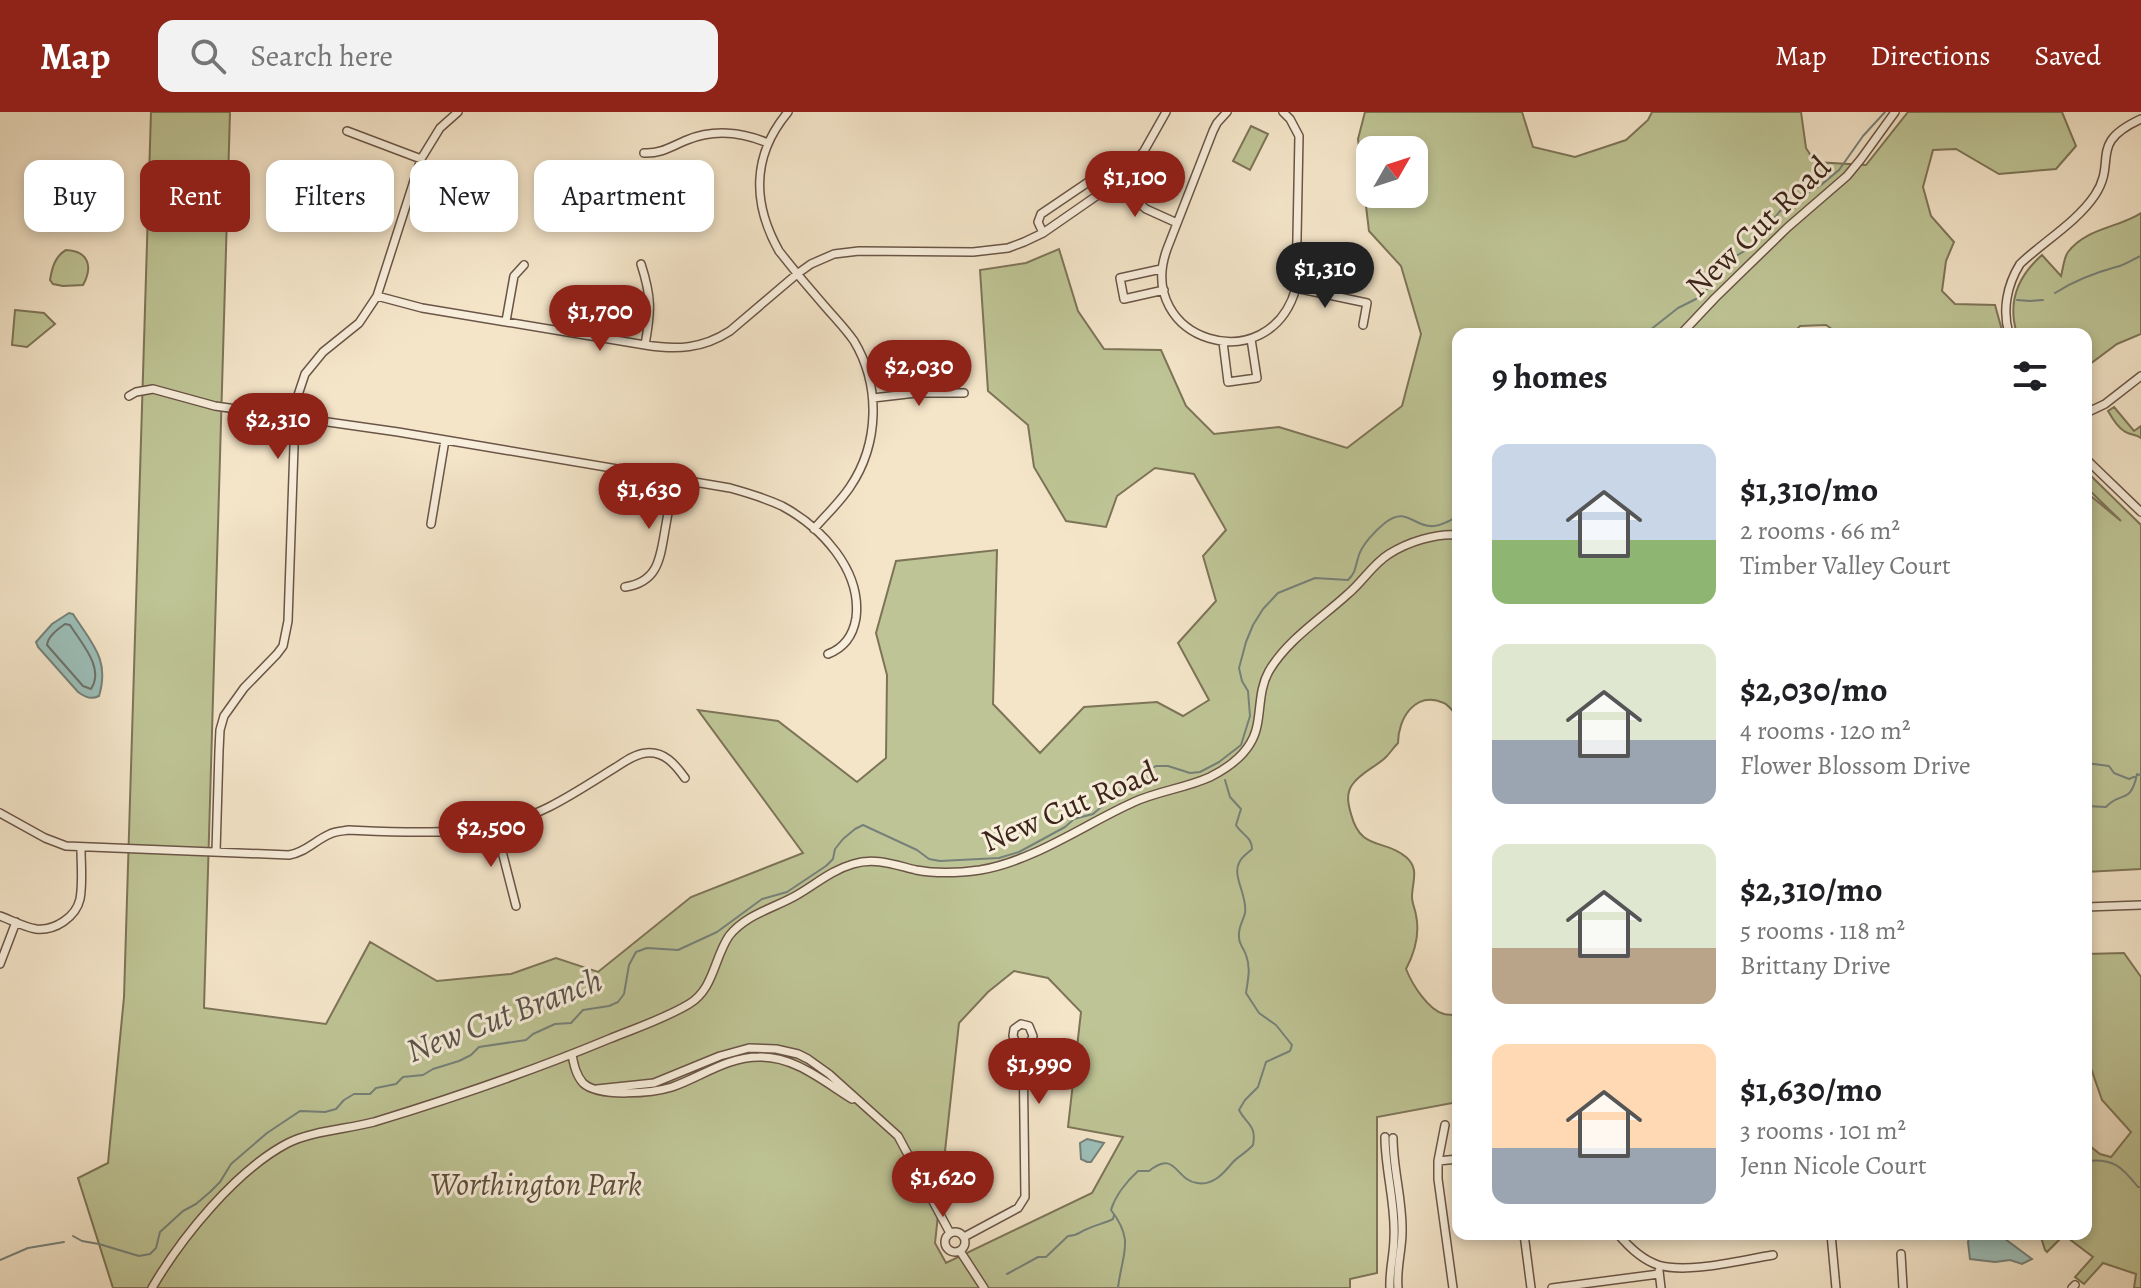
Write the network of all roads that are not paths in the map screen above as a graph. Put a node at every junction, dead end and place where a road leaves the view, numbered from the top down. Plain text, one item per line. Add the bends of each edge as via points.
1 (458, 112) edge
2 (788, 112) edge
3 (1166, 112) edge
4 (1227, 112) edge
5 (1283, 112) edge
6 (1895, 112) edge
7 (2141, 119) edge
8 (347, 131) dead end
9 (768, 143) junction
10 (644, 153) dead end
11 (421, 159) junction
12 (1118, 181) junction
13 (1177, 223) junction
14 (1043, 233) junction
15 (641, 264) dead end
16 (524, 265) dead end
17 (1161, 269) junction
18 (797, 274) junction
19 (1296, 288) junction
20 (1164, 290) junction
21 (377, 296) junction
22 (506, 321) junction
23 (1363, 325) dead end
24 (1687, 328) edge
25 (2007, 328) edge
26 (1251, 339) junction
27 (1223, 342) junction
28 (645, 345) junction
29 (2141, 376) edge
30 (964, 393) dead end
31 (129, 396) dead end
32 (873, 398) junction
33 (2092, 410) edge
34 (295, 417) junction
35 (445, 440) junction
36 (2092, 465) edge
37 (674, 479) junction
38 (2141, 512) edge
39 (431, 524) dead end
40 (814, 529) junction
41 (1452, 534) edge
42 (625, 587) dead end
43 (828, 654) dead end
44 (685, 778) dead end
45 (0, 813) edge
46 (495, 824) junction
47 (81, 848) junction
48 (216, 852) junction
49 (2141, 905) edge
50 (516, 906) dead end
51 (2092, 907) edge
52 (0, 916) edge
53 (16, 922) junction
54 (0, 964) edge
55 (1023, 1045) dead end
56 (572, 1055) junction
57 (1445, 1125) dead end
58 (1452, 1160) edge
59 (1438, 1161) junction
60 (950, 1233) junction
61 (964, 1237) junction
62 (1525, 1240) edge
63 (1624, 1240) edge
64 (1832, 1240) edge
65 (960, 1251) junction
66 (1901, 1254) dead end
67 (1773, 1255) dead end
68 (1658, 1269) junction
69 (152, 1288) edge
70 (984, 1288) edge
71 (1390, 1288) edge
72 (1398, 1288) edge
73 (1453, 1288) edge
74 (1531, 1288) edge
75 (1552, 1288) edge
76 (1661, 1288) edge
77 (1836, 1288) edge
78 (1903, 1288) edge

1 - 11 street via 440,128
2 - 9 street
3 - 12 street via 1144,151
4 - 13 street via 1213,131
5 - 19 street via 1296,127 1300,146
6 - 24 street, New Cut Road via 1847,176
7 - 25 street via 2107,146 2095,195 2020,264 2006,303
8 - 11 street
9 - 10 street via 740,134 710,134
9 - 18 street via 761,167 762,212 772,238
11 - 21 street
12 - 13 street via 1146,209
12 - 14 street
12 - 14 street via 1103,172 1041,214
13 - 17 street
14 - 18 street via 991,251 845,252
15 - 28 street via 651,305
16 - 22 street via 514,276
17 - 20 street
17 - 20 street via 1120,278 1124,299
18 - 28 street via 719,338 683,349
18 - 32 street via 853,341
19 - 23 street via 1367,303
19 - 26 street via 1283,317
20 - 27 street via 1182,323
21 - 22 street
21 - 34 street via 359,323 305,374
22 - 28 street
26 - 27 street
26 - 27 street via 1257,378 1228,382
29 - 33 street
30 - 32 street
31 - 34 street via 153,389 215,406
32 - 40 street via 866,456 842,497
34 - 35 street
34 - 48 street via 286,635 277,654 224,716
35 - 37 street
35 - 39 street
36 - 38 street
37 - 40 street via 752,494
37 - 42 street via 658,565 645,580
40 - 43 street via 846,567 856,602 850,637
41 - 56 street, New Cut Road via 1388,554 1290,645 1263,685 1248,748 1212,776 1135,801 1002,865 939,872 879,861 836,871 739,925 698,998
44 - 46 street via 665,756 639,754 549,807
45 - 47 street via 57,843
46 - 48 street via 436,833 349,830 289,855
46 - 50 street
47 - 48 street
47 - 53 street via 80,898 70,916 44,929
49 - 51 street
52 - 53 street
53 - 54 street
55 - 61 street via 1025,1197 1018,1208
56 - 60 street via 581,1080 597,1089 654,1083 749,1048 766,1047 808,1059 898,1136
56 - 69 street, New Cut Road via 383,1119 282,1146 209,1210
57 - 59 street
58 - 59 street
59 - 73 street
60 - 61 street
60 - 65 street via 946,1247
61 - 65 street
62 - 74 street
63 - 68 street
64 - 77 street
65 - 70 street
66 - 78 street
67 - 68 street
68 - 75 street
68 - 76 street
71 - 72 street via 1395,1238 1385,1157 1389,1138 1402,1229

